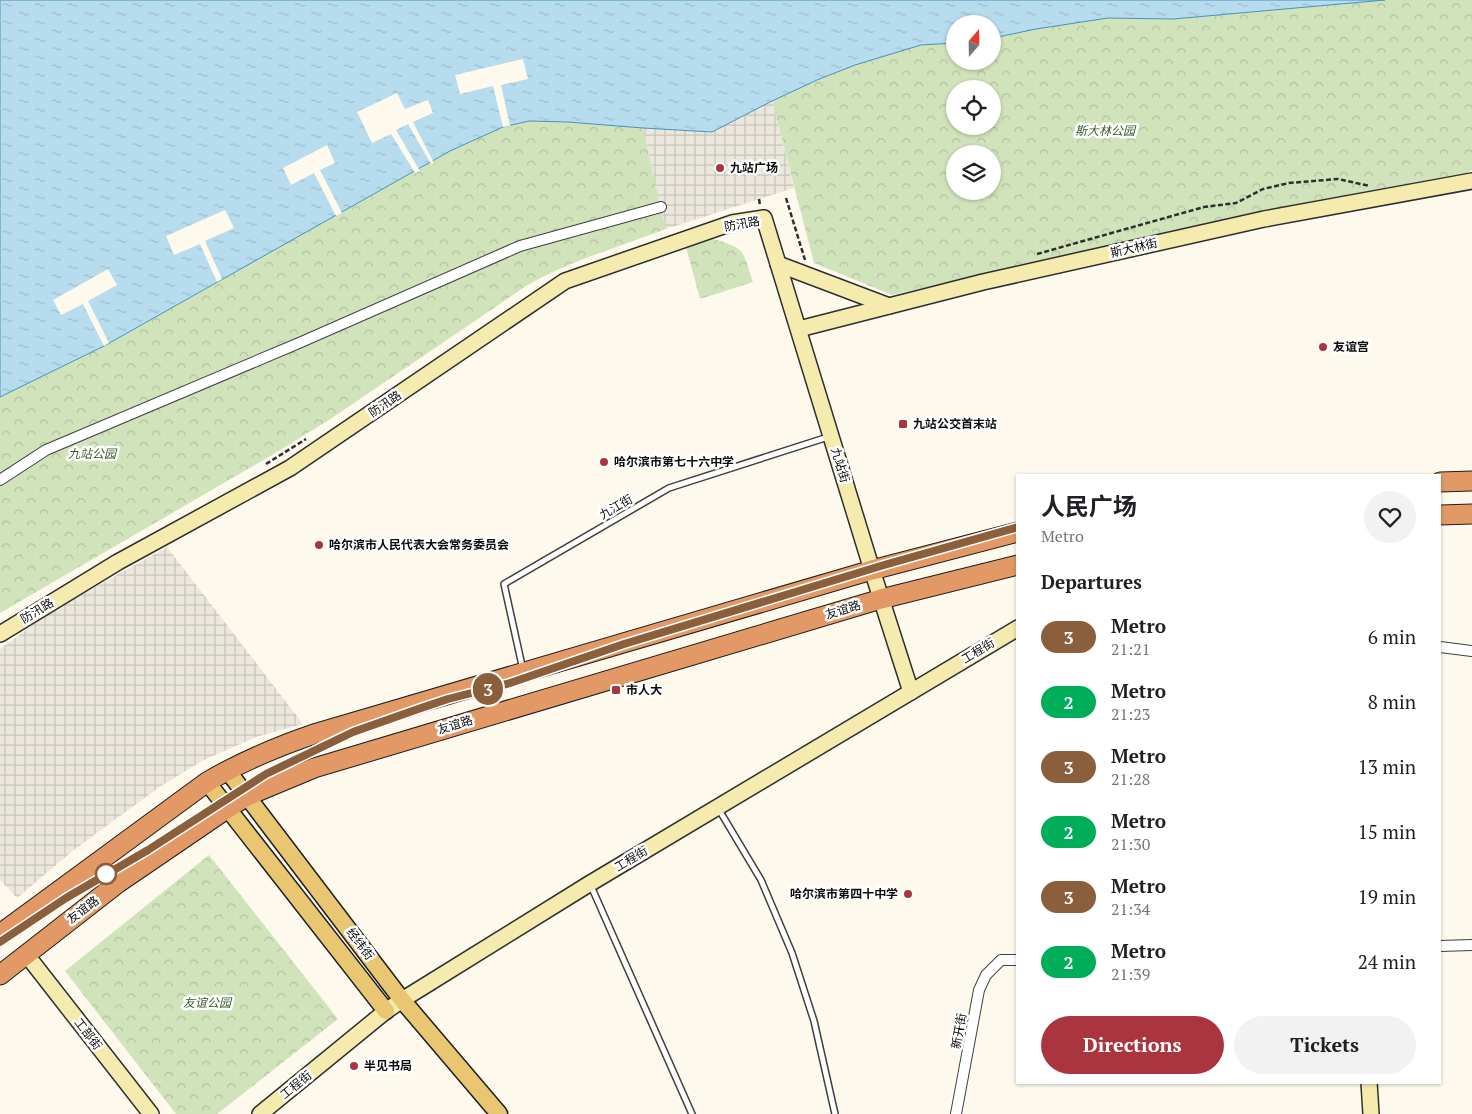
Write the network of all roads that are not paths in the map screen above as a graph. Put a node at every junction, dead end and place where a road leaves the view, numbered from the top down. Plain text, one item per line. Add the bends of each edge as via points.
1 (1472, 181) edge
2 (661, 207) dead end
3 (770, 238) joint
4 (778, 264) junction
5 (889, 306) junction
6 (798, 330) junction
7 (831, 436) junction
8 (0, 480) edge
9 (1472, 481) edge
10 (1441, 482) edge
11 (1472, 514) edge
12 (1441, 515) edge
13 (1016, 533) edge
14 (1016, 565) edge
15 (872, 570) junction
16 (881, 598) junction
17 (1016, 629) edge
18 (0, 634) edge
19 (1441, 647) edge
20 (1472, 651) edge
21 (523, 672) junction
22 (911, 692) junction
23 (227, 770) junction
24 (207, 782) junction
25 (247, 796) junction
26 (718, 807) junction
27 (228, 808) junction
28 (589, 884) junction
29 (0, 934) edge
30 (1472, 945) edge
31 (1441, 946) edge
32 (26, 954) junction
33 (1016, 960) edge
34 (0, 975) edge
35 (402, 1000) junction
36 (386, 1011) junction
37 (1369, 1084) edge
38 (151, 1114) edge
39 (260, 1114) edge
40 (499, 1114) edge
41 (692, 1114) edge
42 (835, 1114) edge
43 (956, 1114) edge
44 (1371, 1114) edge

1 - 5 street, 斯大林街 via 1264,219
2 - 8 street via 520,246 46,450
3 - 4 street, 九站街
3 - 18 street, 防汛路 via 764,218 732,223 566,281 290,468 118,562
4 - 5 street
4 - 6 street, 九站街
5 - 6 street, 斯大林街
6 - 7 street, 九站街
7 - 15 street, 九站街
7 - 21 lane, 九江街 via 669,488 504,584
9 - 10 highway
11 - 12 highway
13 - 15 highway
14 - 16 highway, 友谊路
15 - 16 street, 九站街
15 - 21 highway
16 - 22 street, 九站街
16 - 25 highway, 友谊路 via 345,758
17 - 22 street, 工程街
19 - 20 street
21 - 23 highway via 317,733 276,747
22 - 26 street, 工程街
23 - 24 highway
23 - 25 main road, 经纬街
24 - 27 main road, 经纬街
24 - 29 highway
25 - 27 highway, 友谊路
25 - 35 main road, 经纬街
26 - 28 street, 工程街
26 - 42 lane via 761,880 792,953 814,1021
27 - 32 highway, 友谊路 via 118,883
27 - 36 main road, 经纬街
28 - 35 street, 工程街
28 - 41 lane
30 - 31 street
32 - 34 highway, 友谊路
32 - 38 street, 工部街
33 - 43 street, 新开街 via 1001,960 986,975 979,990
35 - 36 street, 工程街
35 - 40 main road, 经纬街
36 - 39 street, 工程街
37 - 44 street

